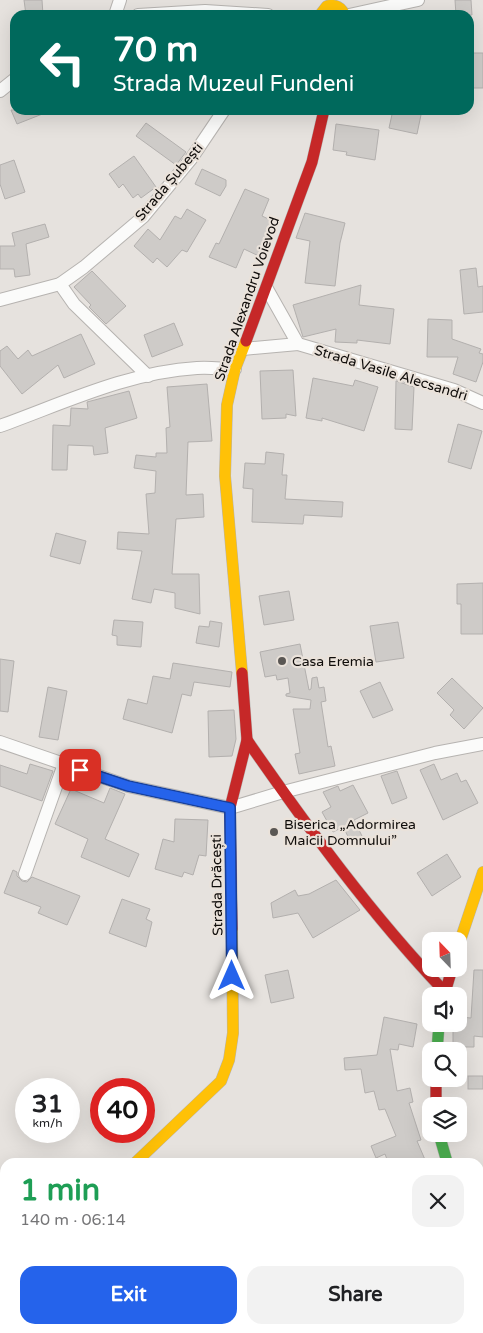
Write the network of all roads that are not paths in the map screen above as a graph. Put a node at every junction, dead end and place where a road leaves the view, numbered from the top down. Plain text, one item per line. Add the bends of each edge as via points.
1 (418, 0) edge
2 (335, 2) edge
3 (324, 10) edge
4 (372, 10) edge
5 (10, 83) edge
6 (0, 92) edge
7 (221, 115) edge
8 (323, 115) edge
9 (60, 284) junction
10 (267, 289) junction
11 (0, 300) edge
12 (298, 344) junction
13 (243, 349) junction
14 (236, 369) junction
15 (148, 376) junction
16 (483, 403) edge
17 (0, 426) edge
18 (247, 740) junction
19 (0, 742) edge
20 (483, 744) edge
21 (64, 764) junction
22 (283, 792) junction
23 (230, 808) junction
24 (483, 872) edge
25 (25, 874) dead end
26 (463, 932) edge
27 (439, 987) edge
28 (441, 1142) edge
29 (140, 1158) edge
30 (446, 1158) edge

1 - 4 street
2 - 3 main road
5 - 6 street
7 - 9 street, Strada Șubești via 191,159 143,216
8 - 10 main road, Strada Alexandru Voievod via 312,162
9 - 11 street, Strada Șubești
9 - 15 street via 74,304
10 - 12 street, Strada Vasile Alecsandri
10 - 13 main road, Strada Alexandru Voievod
12 - 13 street, Strada Vasile Alecsandri
12 - 16 street, Strada Vasile Alecsandri via 454,390
13 - 14 main road, Strada Alexandru Voievod
14 - 15 street via 197,368
14 - 18 main road, Strada Alexandru Voievod via 227,405 224,476
15 - 17 street via 87,392
18 - 22 main road
18 - 23 main road, Strada Drăcești
19 - 21 street
20 - 22 street via 435,752
21 - 23 street via 128,786
21 - 25 street
22 - 23 street
22 - 27 main road via 304,824
23 - 29 main road, Strada Drăcești via 232,1033 229,1060 221,1081
24 - 26 main road
28 - 30 main road

